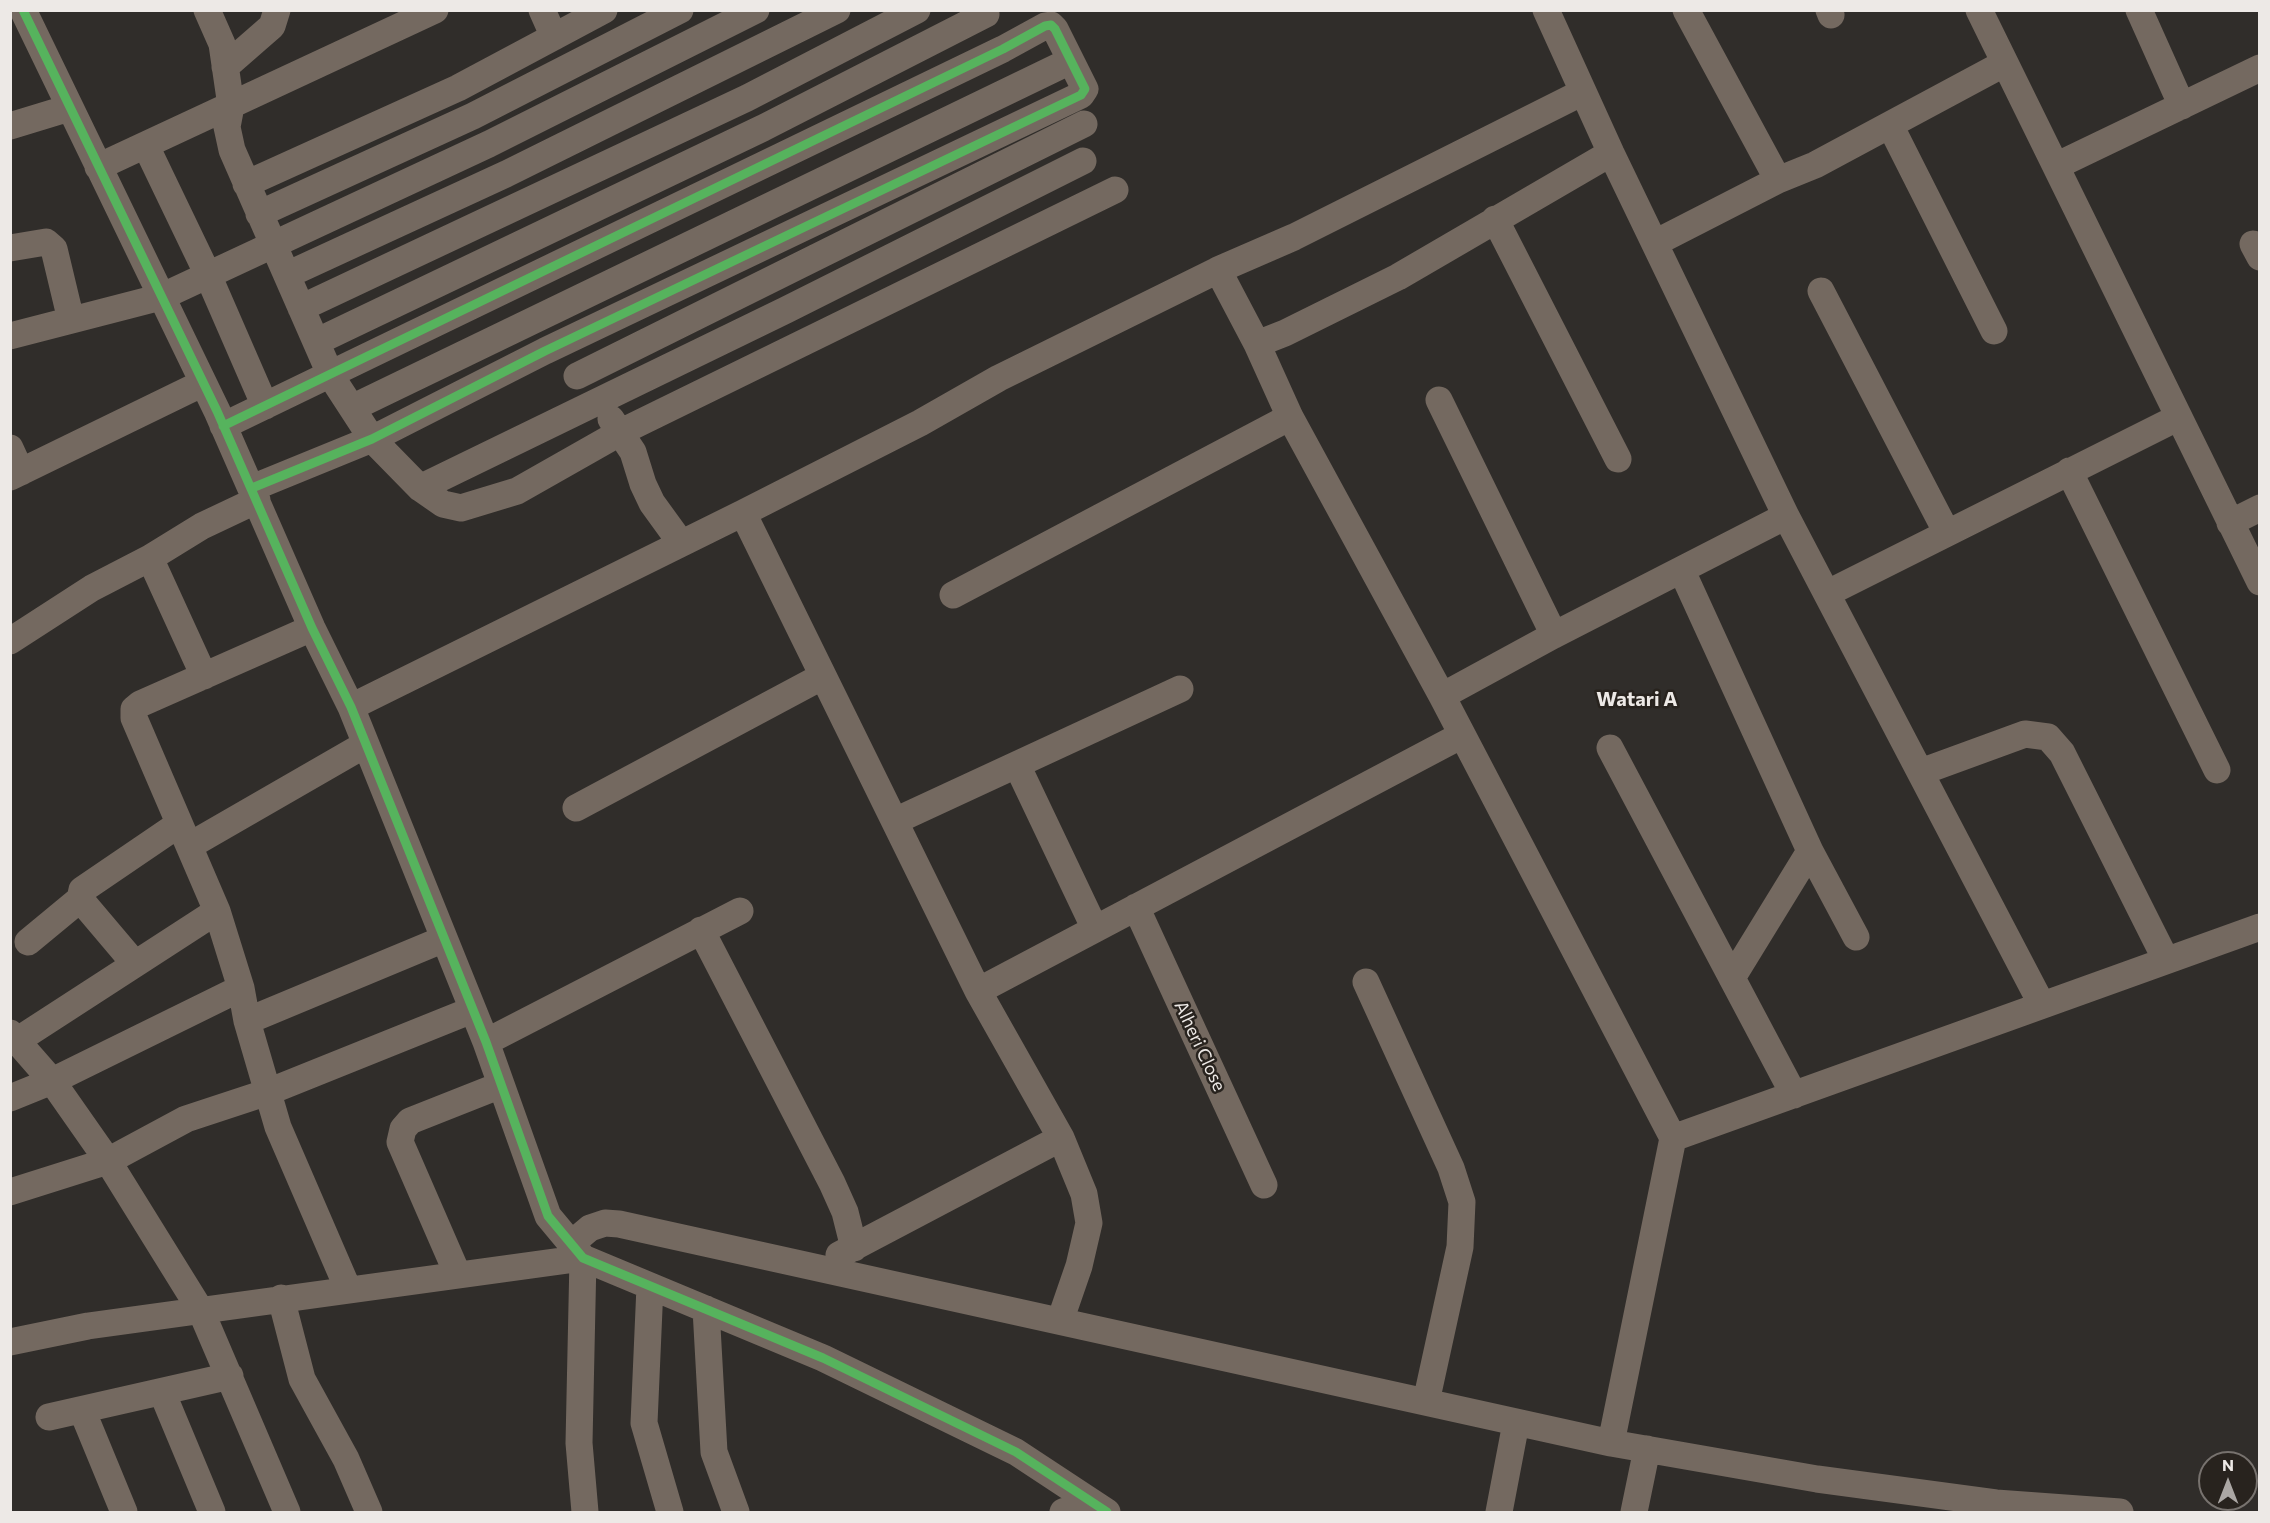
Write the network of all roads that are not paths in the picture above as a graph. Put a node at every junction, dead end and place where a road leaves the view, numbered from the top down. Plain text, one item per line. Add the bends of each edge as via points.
1 (207, 10) edge
2 (277, 10) edge
3 (435, 10) edge
4 (542, 10) edge
5 (604, 10) edge
6 (680, 10) edge
7 (756, 10) edge
8 (837, 10) edge
9 (851, 10) edge
10 (917, 10) edge
11 (1546, 10) edge
12 (1686, 10) edge
13 (1979, 10) edge
14 (2139, 10) edge
15 (985, 12) edge
16 (629, 22) edge
17 (22, 29) edge
18 (868, 36) junction
19 (554, 37) junction
20 (1003, 48) junction
21 (1070, 61) junction
22 (652, 63) junction
23 (2005, 63) junction
24 (729, 64) junction
25 (225, 67) junction
26 (884, 67) junction
27 (2259, 68) edge
28 (458, 88) junction
29 (1583, 92) junction
30 (670, 93) junction
31 (747, 98) junction
32 (231, 106) junction
33 (2182, 106) junction
34 (69, 108) junction
35 (473, 116) junction
36 (1084, 124) dead end
37 (1890, 124) junction
38 (10, 126) edge
39 (763, 128) junction
40 (489, 144) junction
41 (146, 146) junction
42 (1611, 153) junction
43 (778, 158) junction
44 (1083, 161) dead end
45 (936, 164) junction
46 (2056, 166) junction
47 (98, 167) junction
48 (506, 174) junction
49 (1778, 180) junction
50 (246, 184) junction
51 (949, 190) junction
52 (1115, 190) dead end
53 (447, 202) junction
54 (259, 214) junction
55 (1495, 219) junction
56 (965, 220) junction
57 (462, 232) junction
58 (1655, 243) junction
59 (272, 246) junction
60 (10, 248) edge
61 (755, 251) junction
62 (983, 255) junction
63 (479, 267) junction
64 (1218, 270) junction
65 (208, 275) junction
66 (287, 275) junction
67 (770, 279) junction
68 (1821, 291) dead end
69 (161, 297) junction
70 (493, 297) junction
71 (301, 308) junction
72 (786, 310) junction
73 (71, 321) junction
74 (524, 326) junction
75 (1994, 332) dead end
76 (10, 336) edge
77 (316, 342) junction
78 (803, 343) junction
79 (1257, 344) junction
80 (545, 351) junction
81 (331, 376) junction
82 (577, 376) junction
83 (203, 383) junction
84 (1439, 400) dead end
85 (597, 401) junction
86 (265, 406) junction
87 (352, 408) junction
88 (1290, 417) junction
89 (2178, 417) junction
90 (224, 426) junction
91 (621, 432) junction
92 (372, 439) junction
93 (1618, 459) dead end
94 (14, 465) edge
95 (2069, 471) junction
96 (420, 488) junction
97 (254, 494) junction
98 (2259, 508) edge
99 (743, 513) junction
100 (1786, 516) junction
101 (2230, 523) junction
102 (1947, 533) junction
103 (681, 543) junction
104 (150, 558) junction
105 (1682, 571) junction
106 (2259, 582) edge
107 (1828, 593) junction
108 (953, 595) dead end
109 (312, 628) junction
110 (1554, 635) junction
111 (10, 641) edge
112 (204, 676) junction
113 (824, 676) junction
114 (1180, 689) dead end
115 (1442, 696) junction
116 (351, 707) junction
117 (1462, 735) junction
118 (366, 744) junction
119 (1610, 748) dead end
120 (1017, 765) junction
121 (2217, 770) dead end
122 (1921, 772) junction
123 (576, 808) dead end
124 (895, 821) junction
125 (184, 835) junction
126 (1810, 851) junction
127 (80, 899) junction
128 (1136, 907) junction
129 (216, 911) junction
130 (740, 912) dead end
131 (2259, 927) edge
132 (1095, 929) junction
133 (701, 930) junction
134 (1856, 937) dead end
135 (444, 939) junction
136 (28, 942) dead end
137 (2166, 960) junction
138 (135, 964) junction
139 (1732, 978) junction
140 (1366, 982) dead end
141 (241, 988) junction
142 (978, 991) junction
143 (2042, 1005) junction
144 (472, 1010) junction
145 (247, 1021) junction
146 (14, 1036) edge
147 (486, 1042) junction
148 (52, 1081) junction
149 (501, 1084) junction
150 (268, 1092) junction
151 (1794, 1095) junction
152 (10, 1098) edge
153 (1061, 1138) junction
154 (1673, 1138) junction
155 (108, 1161) junction
156 (1264, 1185) dead end
157 (10, 1192) edge
158 (854, 1248) junction
159 (577, 1251) junction
160 (816, 1266) junction
161 (457, 1273) junction
162 (650, 1286) junction
163 (348, 1288) junction
164 (281, 1298) junction
165 (706, 1310) junction
166 (201, 1311) junction
167 (1060, 1321) junction
168 (10, 1342) edge
169 (230, 1376) junction
170 (162, 1392) junction
171 (1426, 1402) junction
172 (82, 1410) junction
173 (49, 1417) dead end
174 (1516, 1423) junction
175 (1611, 1443) junction
176 (1647, 1449) junction
177 (1098, 1507) edge
178 (124, 1512) edge
179 (212, 1512) edge
180 (287, 1512) edge
181 (369, 1512) edge
182 (585, 1512) edge
183 (670, 1512) edge
184 (736, 1512) edge
185 (1063, 1512) edge
186 (1499, 1512) edge
187 (1634, 1512) edge
188 (2120, 1512) edge

1 - 25 street via 222,44
2 - 25 street via 272,26
3 - 32 street
4 - 19 street
5 - 19 street
6 - 16 street
7 - 22 street
8 - 24 street
9 - 18 street
10 - 18 street
11 - 29 street
12 - 49 street
13 - 23 street
14 - 33 street
15 - 20 street
15 - 26 street
16 - 22 street
16 - 35 street
17 - 34 street
18 - 26 street
18 - 31 street
19 - 28 street
20 - 21 street via 1051,25
20 - 43 street
21 - 45 street via 1084,89 1081,95
21 - 74 street
22 - 30 street
22 - 40 street
23 - 37 street
23 - 46 street
24 - 30 street
24 - 31 street
25 - 32 street
26 - 39 street
27 - 33 street
28 - 35 street
28 - 50 street
29 - 42 street
29 - 64 street via 1294,237
30 - 48 street
31 - 39 street
31 - 57 street
32 - 41 street
32 - 50 street via 227,127
33 - 46 street
34 - 38 street
34 - 47 street
35 - 40 street
35 - 54 street
36 - 51 street
37 - 49 street via 1815,165
37 - 75 street
39 - 43 street
39 - 63 street
40 - 48 street
40 - 59 street
41 - 47 street
41 - 65 street
42 - 55 street
42 - 58 street
43 - 70 street
44 - 56 street
45 - 51 street
45 - 61 street
46 - 89 street
47 - 69 street
48 - 53 street
49 - 58 street
50 - 54 street
51 - 56 street
51 - 67 street
52 - 62 street
53 - 57 street
53 - 66 street
54 - 59 street
55 - 79 street via 1398,277
55 - 93 street
56 - 62 street
56 - 72 street
57 - 63 street
57 - 71 street
58 - 100 street
59 - 65 street
59 - 66 street
60 - 73 street via 46,242 54,249
61 - 67 street
61 - 80 street
62 - 78 street
63 - 70 street
63 - 77 street
64 - 79 street
64 - 99 street via 999,378
65 - 69 street
65 - 86 street
66 - 71 street
67 - 72 street
67 - 82 street
68 - 102 street
69 - 73 street
69 - 83 street
70 - 74 street via 511,305
70 - 81 street
71 - 77 street
72 - 78 street
72 - 85 street
73 - 76 street
74 - 80 street
74 - 87 street
77 - 81 street
78 - 91 street
79 - 88 street
80 - 82 street via 564,359
80 - 92 street
81 - 86 street
81 - 87 street
82 - 85 street
83 - 90 street
83 - 94 street
84 - 110 street
85 - 91 street
85 - 96 street
86 - 90 street
87 - 92 street
88 - 108 street
88 - 115 street
89 - 95 street
89 - 101 street
90 - 97 street
91 - 96 street via 517,491 461,508 443,504
91 - 103 street via 652,503
92 - 96 street
92 - 97 street
95 - 102 street
95 - 121 street
97 - 104 street
97 - 109 street
98 - 101 street
99 - 103 street
99 - 113 street
100 - 105 street
100 - 107 street
101 - 106 street
102 - 107 street
103 - 116 street
104 - 111 street via 92,588
104 - 112 street
105 - 110 street
105 - 126 street
107 - 122 street
109 - 112 street
109 - 116 street
110 - 115 street
112 - 125 street via 134,710
113 - 123 street
113 - 124 street
114 - 120 street
115 - 117 street
116 - 118 street
117 - 128 street
117 - 154 street
118 - 125 street
118 - 135 street
119 - 139 street
120 - 124 street
120 - 132 street
122 - 137 street via 2025,734 2048,737 2062,753
122 - 143 street
124 - 142 street
125 - 127 street via 89,884
125 - 129 street
126 - 134 street
126 - 139 street
127 - 136 street
127 - 138 street
128 - 132 street
128 - 156 street, Alheri Close
129 - 138 street
129 - 141 street
130 - 133 street
131 - 137 street
132 - 142 street
133 - 147 street
133 - 158 street via 832,1184 845,1212
135 - 144 street
135 - 145 street
137 - 143 street
138 - 146 street
139 - 151 street
140 - 171 street via 1451,1168 1462,1203 1460,1247
141 - 145 street
141 - 148 street
142 - 153 street
143 - 151 street
144 - 147 street
144 - 150 street
145 - 150 street
146 - 148 street
147 - 149 street
148 - 152 street
148 - 155 street
149 - 159 street via 548,1216
149 - 161 street via 410,1121 403,1129 400,1142
150 - 155 street via 186,1119
150 - 163 street via 297,1175
151 - 154 street
153 - 158 street
153 - 167 street via 1084,1194 1089,1223
154 - 175 street
155 - 157 street
155 - 166 street
158 - 160 street
159 - 160 street via 590,1228 606,1223
159 - 161 street
159 - 162 street
159 - 182 street via 579,1443
160 - 167 street
161 - 163 street
162 - 165 street
162 - 183 street via 644,1423
163 - 164 street
164 - 166 street
164 - 181 street via 302,1379 346,1459
165 - 177 street via 824,1358 1016,1452
165 - 184 street via 714,1452
166 - 168 street via 88,1326
166 - 169 street
167 - 171 street
169 - 170 street
169 - 180 street
170 - 172 street
170 - 179 street
171 - 174 street
172 - 173 street
172 - 178 street
174 - 175 street
174 - 186 street
175 - 176 street
176 - 187 street
176 - 188 street via 1817,1479 1974,1500
177 - 185 street

